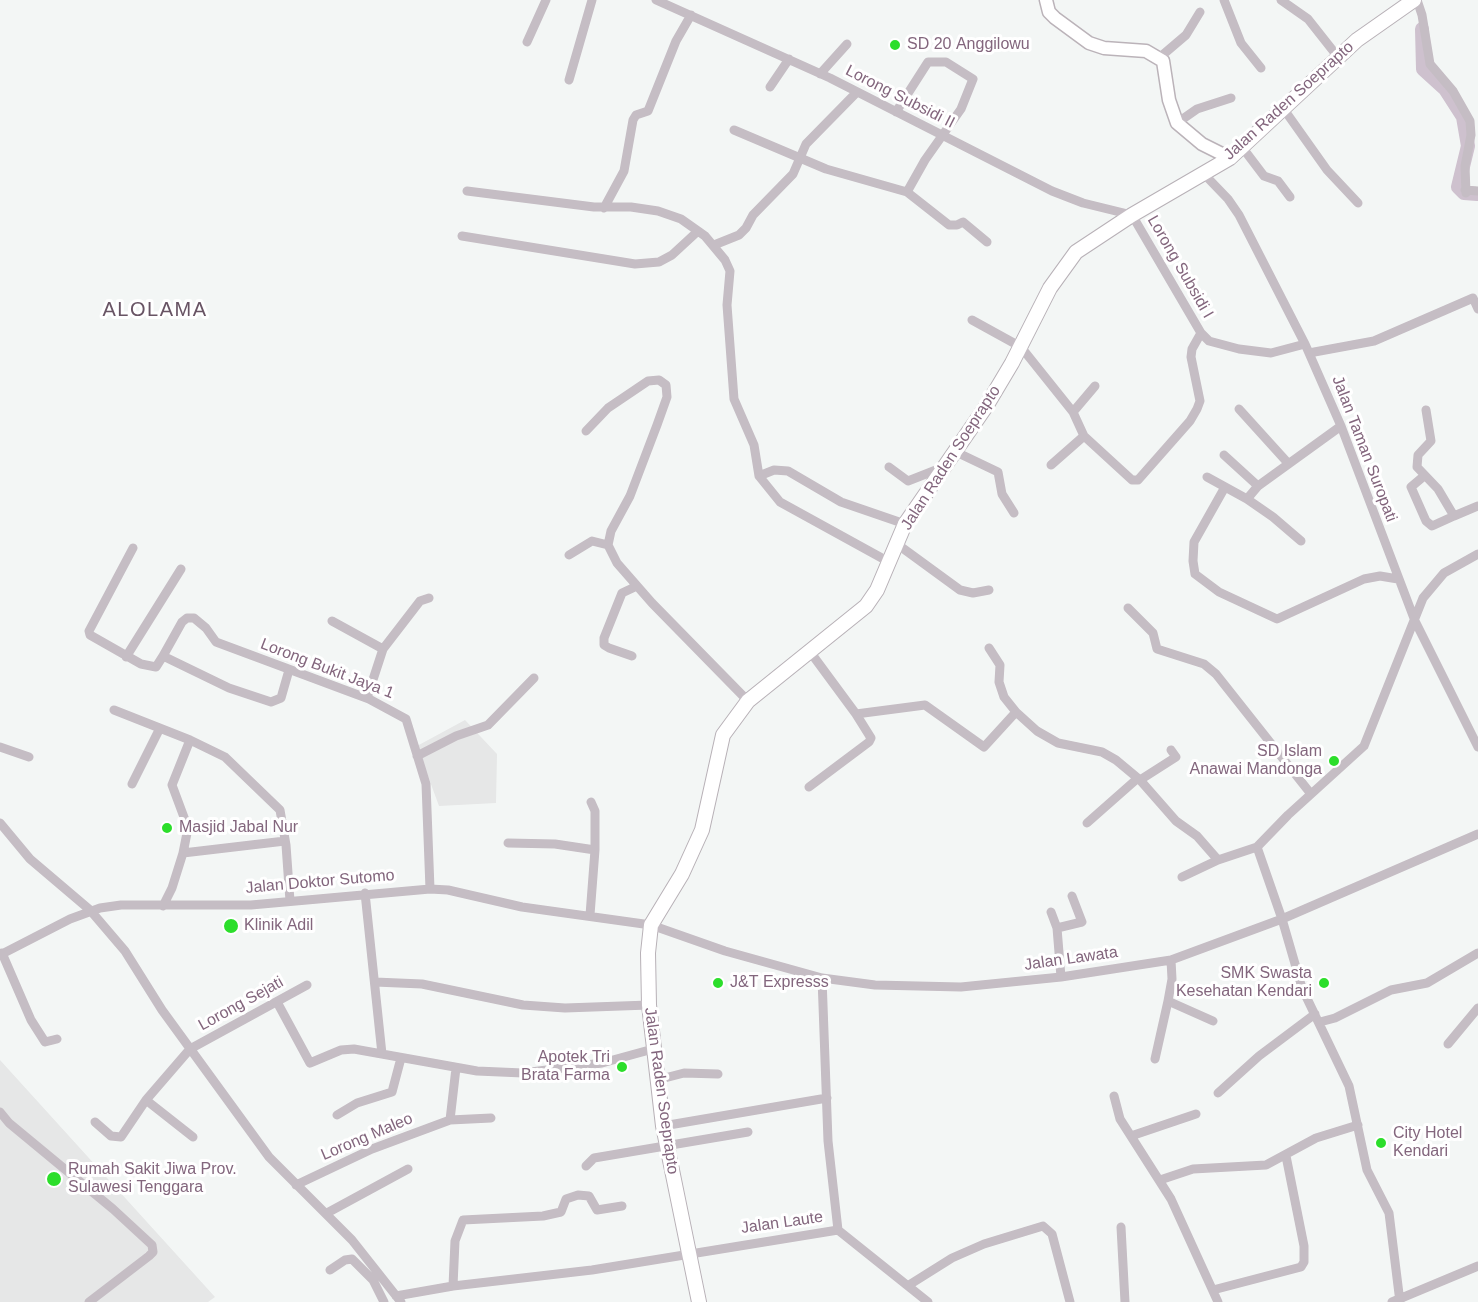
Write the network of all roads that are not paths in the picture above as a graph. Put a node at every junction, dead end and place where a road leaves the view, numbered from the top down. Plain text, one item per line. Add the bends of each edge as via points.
1 (546, 0) edge
2 (592, 0) edge
3 (656, 0) edge
4 (1046, 0) edge
5 (1224, 0) edge
6 (1281, 0) edge
7 (1415, 0) edge
8 (1200, 12) dead end
9 (691, 15) junction
10 (527, 42) dead end
11 (847, 44) dead end
12 (1338, 57) junction
13 (789, 58) junction
14 (1159, 58) junction
15 (1261, 68) dead end
16 (820, 74) junction
17 (569, 80) dead end
18 (770, 87) dead end
19 (857, 92) junction
20 (1231, 98) dead end
21 (1283, 108) junction
22 (896, 112) junction
23 (1177, 123) junction
24 (734, 130) dead end
25 (944, 136) junction
26 (1242, 147) junction
27 (800, 158) junction
28 (1230, 158) junction
29 (1203, 173) junction
30 (467, 191) dead end
31 (1478, 191) edge
32 (907, 192) junction
33 (1290, 197) dead end
34 (1358, 203) dead end
35 (604, 208) junction
36 (1132, 215) junction
37 (698, 231) junction
38 (462, 236) dead end
39 (987, 242) dead end
40 (714, 245) junction
41 (1478, 309) edge
42 (972, 320) dead end
43 (1201, 333) junction
44 (1021, 347) junction
45 (1307, 349) junction
46 (1095, 386) dead end
47 (1239, 409) dead end
48 (1426, 410) dead end
49 (1073, 412) junction
50 (1341, 426) junction
51 (586, 430) dead end
52 (1084, 436) junction
53 (954, 451) junction
54 (1224, 455) dead end
55 (1287, 462) junction
56 (1051, 465) dead end
57 (889, 467) dead end
58 (941, 468) junction
59 (1424, 476) junction
60 (759, 477) junction
61 (1207, 477) dead end
62 (1258, 486) junction
63 (1225, 488) junction
64 (1247, 499) junction
65 (1478, 506) edge
66 (1014, 513) dead end
67 (1454, 516) junction
68 (905, 524) junction
69 (1301, 541) dead end
70 (897, 544) junction
71 (608, 545) junction
72 (133, 548) dead end
73 (1478, 554) edge
74 (569, 555) dead end
75 (889, 562) junction
76 (181, 569) dead end
77 (1398, 579) junction
78 (637, 586) junction
79 (989, 590) dead end
80 (429, 598) dead end
81 (1128, 608) dead end
82 (332, 621) dead end
83 (1415, 621) junction
84 (989, 648) dead end
85 (383, 649) junction
86 (811, 653) junction
87 (165, 654) junction
88 (632, 656) dead end
89 (126, 657) junction
90 (289, 670) junction
91 (534, 678) dead end
92 (367, 698) junction
93 (748, 701) junction
94 (114, 710) dead end
95 (1016, 712) junction
96 (856, 714) junction
97 (160, 728) junction
98 (190, 740) junction
99 (0, 747) edge
100 (1478, 747) edge
101 (1171, 750) dead end
102 (417, 756) junction
103 (29, 757) dead end
104 (1139, 779) junction
105 (132, 784) dead end
106 (809, 787) dead end
107 (1311, 794) junction
108 (591, 802) dead end
109 (0, 823) edge
110 (1087, 823) dead end
111 (1478, 834) edge
112 (285, 841) junction
113 (508, 843) dead end
114 (1257, 847) junction
115 (595, 850) junction
116 (183, 853) junction
117 (1218, 860) junction
118 (1182, 877) dead end
119 (430, 889) junction
120 (365, 893) junction
121 (1072, 896) dead end
122 (290, 901) junction
123 (163, 906) junction
124 (90, 910) junction
125 (1051, 912) dead end
126 (590, 915) junction
127 (1282, 918) junction
128 (651, 925) junction
129 (1057, 928) junction
130 (1478, 953) edge
131 (1, 954) edge
132 (1171, 960) junction
133 (1060, 976) junction
134 (822, 978) junction
135 (375, 982) junction
136 (307, 985) dead end
137 (277, 1002) junction
138 (1168, 1002) junction
139 (649, 1005) junction
140 (1478, 1008) edge
141 (1317, 1018) junction
142 (1213, 1021) dead end
143 (57, 1039) dead end
144 (1448, 1044) dead end
145 (190, 1049) junction
146 (653, 1049) junction
147 (382, 1054) junction
148 (401, 1058) junction
149 (1155, 1059) dead end
150 (456, 1068) junction
151 (718, 1074) dead end
152 (657, 1080) junction
153 (1218, 1093) dead end
154 (1114, 1096) dead end
155 (827, 1098) junction
156 (146, 1100) junction
157 (0, 1112) edge
158 (1196, 1114) dead end
159 (336, 1115) dead end
160 (491, 1118) dead end
161 (450, 1120) junction
162 (95, 1122) dead end
163 (1358, 1125) junction
164 (663, 1126) junction
165 (748, 1132) dead end
166 (1131, 1136) junction
167 (194, 1137) dead end
168 (667, 1147) junction
169 (1286, 1156) junction
170 (586, 1166) dead end
171 (408, 1169) dead end
172 (1160, 1180) junction
173 (296, 1185) junction
174 (622, 1206) dead end
175 (327, 1213) junction
176 (1121, 1227) dead end
177 (838, 1230) junction
178 (688, 1252) junction
179 (1478, 1266) edge
180 (330, 1270) dead end
181 (909, 1285) junction
182 (453, 1286) junction
183 (1213, 1290) junction
184 (398, 1299) edge
185 (1398, 1301) edge
186 (89, 1302) edge
187 (384, 1302) edge
188 (699, 1302) edge
189 (928, 1302) edge
190 (1070, 1302) edge
191 (1125, 1302) edge
192 (1218, 1302) edge

1 - 10 street
2 - 17 street
3 - 9 street, Lorong Subsidi II
4 - 14 main road via 1055,18 1089,43 1146,51
5 - 15 street via 1241,43
6 - 12 street via 1308,19
7 - 12 highway, Jalan Raden Soeprapto
7 - 31 street via 1422,15 1430,64 1454,91 1470,121 1466,192
8 - 14 street via 1186,35
9 - 13 street, Lorong Subsidi II
9 - 35 street via 676,41 648,111 633,120 624,171
11 - 16 street
12 - 21 highway, Jalan Raden Soeprapto
13 - 16 street, Lorong Subsidi II
13 - 18 street
14 - 23 main road via 1166,67 1169,100
16 - 19 street, Lorong Subsidi II
19 - 22 street, Lorong Subsidi II
19 - 27 street via 806,144
20 - 23 street via 1197,109
21 - 26 highway, Jalan Raden Soeprapto
21 - 34 street via 1327,170
22 - 25 street, Lorong Subsidi II
22 - 25 street via 928,62 946,62 974,79 962,109
23 - 28 main road via 1202,144
24 - 27 street
25 - 32 street
25 - 36 street, Lorong Subsidi II via 1052,191
26 - 28 highway, Jalan Raden Soeprapto
26 - 33 street via 1264,176 1278,181
27 - 32 street
27 - 40 street via 793,174 739,235
28 - 29 highway, Jalan Raden Soeprapto
29 - 36 highway, Jalan Raden Soeprapto
29 - 45 street, Jalan Taman Suropati via 1239,215
30 - 35 street
32 - 39 street via 949,225 963,222
35 - 37 street via 658,211 681,219
36 - 43 street, Lorong Subsidi I
36 - 44 highway, Jalan Raden Soeprapto via 1076,252 1061,269
37 - 38 street via 659,262 635,264
37 - 40 street
40 - 60 street via 730,271 727,305 734,399 754,445
41 - 45 street, Lorong Subsidi I via 1473,298 1374,341
42 - 44 street
43 - 45 street, Lorong Subsidi I via 1219,345 1257,352
43 - 52 street via 1191,357 1200,401 1197,409 1138,480 1132,480
44 - 49 street
44 - 53 highway, Jalan Raden Soeprapto
45 - 50 street, Jalan Taman Suropati
46 - 49 street
47 - 55 street
48 - 59 street via 1431,441 1415,464
49 - 52 street
50 - 55 street
50 - 77 street, Jalan Taman Suropati
51 - 71 street via 608,408 648,381 659,380 666,385 667,397 657,425
52 - 56 street
53 - 58 highway, Jalan Raden Soeprapto
53 - 66 street via 998,472 1004,501
54 - 62 street
55 - 62 street
57 - 58 street via 908,481
58 - 68 highway, Jalan Raden Soeprapto
59 - 67 street via 1438,489
59 - 67 street via 1411,487 1426,521 1432,526
60 - 68 street via 774,470 788,471 841,502
60 - 75 street via 780,502
61 - 63 street
62 - 64 street
63 - 64 street
63 - 77 street via 1194,542 1195,574 1219,592 1276,619 1364,579
64 - 69 street
65 - 67 street
68 - 70 highway, Jalan Raden Soeprapto
70 - 75 highway, Jalan Raden Soeprapto
70 - 79 street via 960,590
71 - 74 street via 592,541
71 - 78 street via 617,563
72 - 89 street via 89,630 90,635
73 - 83 street via 1438,578 1423,598
75 - 86 highway, Jalan Raden Soeprapto via 866,606
76 - 89 street
77 - 83 street, Jalan Taman Suropati
78 - 88 street via 622,593 604,638 604,645
78 - 93 street
80 - 85 street via 420,601
81 - 107 street via 1153,633 1157,649 1204,664 1216,674
82 - 85 street
83 - 100 street, Jalan Taman Suropati
83 - 107 street via 1364,746
84 - 95 street via 1000,665 999,682 1004,697
85 - 92 street
86 - 93 highway, Jalan Raden Soeprapto
86 - 96 street
87 - 89 street via 156,667
87 - 90 street via 229,688 271,702 281,698
87 - 90 street, Lorong Bukit Jaya 1 via 182,622 194,618 216,642
90 - 92 street, Lorong Bukit Jaya 1
91 - 102 street via 488,725
92 - 102 street, Lorong Bukit Jaya 1 via 405,719
93 - 128 highway, Jalan Raden Soeprapto via 723,735 702,830 682,874
94 - 97 street
95 - 96 street via 984,747 928,705
95 - 104 street via 1047,738 1108,755
96 - 106 street via 871,738 869,742
97 - 98 street
97 - 105 street
98 - 112 street via 225,757 280,810
98 - 116 street via 172,785 188,828
99 - 103 street
101 - 104 street via 1176,757
102 - 119 street, Lorong Bukit Jaya 1 via 428,800
104 - 110 street via 1120,791
104 - 117 street
107 - 114 street
108 - 115 street via 596,817
109 - 124 street via 30,860
111 - 127 street, Jalan Lawata
112 - 116 street
112 - 122 street
113 - 115 street
114 - 117 street
114 - 127 street
115 - 126 street
116 - 123 street
117 - 118 street
119 - 120 street, Jalan Doktor Sutomo
119 - 126 street, Jalan Doktor Sutomo via 522,907
120 - 122 street, Jalan Doktor Sutomo
120 - 135 street
121 - 129 street via 1082,922
122 - 123 street, Jalan Doktor Sutomo
123 - 124 street, Jalan Doktor Sutomo via 120,904
124 - 131 street, Jalan Doktor Sutomo
124 - 145 street via 125,951
125 - 129 street
126 - 128 street, Jalan Doktor Sutomo
127 - 132 street, Jalan Lawata
127 - 141 street via 1302,987
128 - 134 street, Jalan Lawata
128 - 139 highway, Jalan Raden Soeprapto
129 - 133 street
130 - 141 street via 1427,983 1391,990 1335,1018
131 - 143 street via 45,1042
132 - 133 street, Jalan Lawata
132 - 138 street
133 - 134 street, Jalan Lawata via 961,987 875,985
134 - 155 street
135 - 139 street via 422,984 524,1005
135 - 147 street
136 - 137 street, Lorong Sejati
137 - 145 street, Lorong Sejati
137 - 147 street via 310,1064 341,1050
138 - 142 street
138 - 149 street
139 - 146 highway, Jalan Raden Soeprapto
140 - 144 street
141 - 153 street via 1266,1051
141 - 163 street via 1349,1086
145 - 156 street, Lorong Sejati
145 - 173 street via 269,1157
146 - 150 street via 602,1063 524,1073
146 - 152 highway, Jalan Raden Soeprapto
147 - 148 street
148 - 150 street
148 - 159 street via 392,1092 357,1103
150 - 161 street
151 - 152 street via 684,1073
152 - 164 highway, Jalan Raden Soeprapto
154 - 166 street via 1117,1112
155 - 164 street
155 - 177 street
156 - 162 street, Lorong Sejati via 121,1137 111,1136
156 - 167 street
157 - 186 street via 152,1245 153,1252
158 - 166 street
160 - 161 street, Lorong Maleo
161 - 173 street, Lorong Maleo via 361,1154
163 - 169 street via 1316,1138
163 - 185 street via 1367,1170 1389,1213
164 - 168 highway, Jalan Raden Soeprapto
165 - 168 street
166 - 172 street
168 - 170 street via 594,1158
168 - 178 highway, Jalan Raden Soeprapto
169 - 172 street via 1266,1165 1193,1169
169 - 183 street via 1304,1262 1301,1267
171 - 175 street
172 - 183 street
173 - 175 street
174 - 182 street via 597,1210 589,1196 578,1195 566,1199 561,1212 543,1216 463,1220 455,1241
175 - 184 street
176 - 191 street
177 - 178 street, Jalan Laute
177 - 181 street, Jalan Laute
178 - 182 street, Jalan Laute via 592,1269
178 - 188 highway, Jalan Raden Soeprapto
179 - 185 street
180 - 187 street via 352,1259 373,1280
181 - 189 street, Jalan Laute
181 - 190 street via 974,1249 1043,1226 1053,1234
182 - 184 street, Jalan Laute
183 - 192 street

